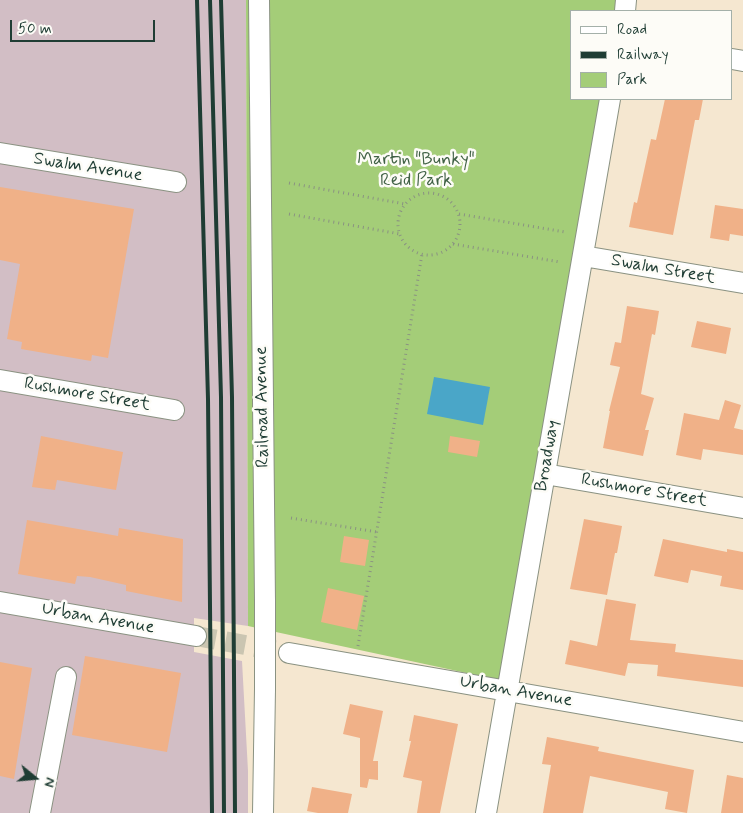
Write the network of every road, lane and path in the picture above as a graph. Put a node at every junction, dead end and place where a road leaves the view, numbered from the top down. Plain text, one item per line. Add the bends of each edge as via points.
1 (259, 0) edge
2 (610, 100) edge
3 (0, 153) edge
4 (176, 182) dead end
5 (290, 183) dead end
6 (405, 204) junction
7 (289, 214) dead end
8 (459, 214) junction
9 (565, 232) dead end
10 (400, 234) junction
11 (453, 244) junction
12 (422, 254) junction
13 (582, 256) junction
14 (560, 262) dead end
15 (743, 284) edge
16 (0, 380) edge
17 (174, 410) dead end
18 (545, 474) junction
19 (743, 508) edge
20 (291, 518) dead end
21 (377, 532) junction
22 (0, 602) edge
23 (196, 636) tunnel mouth
24 (358, 646) dead end
25 (289, 653) tunnel mouth
26 (66, 677) dead end
27 (507, 691) junction
28 (743, 732) edge
29 (40, 813) edge
30 (264, 813) edge
31 (486, 813) edge

1 - 30 street, Railroad Avenue, bridge
2 - 13 street, Broadway
3 - 4 street, Swalm Avenue
5 - 6 path
6 - 8 path via 422,193 433,192 451,201
6 - 10 path via 398,224
7 - 10 path
8 - 9 path
8 - 11 path via 460,229
10 - 12 path via 405,243
11 - 12 path via 442,252
11 - 14 path
12 - 21 path
13 - 15 street, Swalm Street
13 - 18 street, Broadway
16 - 17 street, Rushmore Street
18 - 19 street, Rushmore Street
18 - 27 street, Broadway
20 - 21 path
21 - 24 path
22 - 23 street, Urban Avenue
25 - 27 street, Urban Avenue
26 - 29 street
27 - 28 street, Urban Avenue
27 - 31 street, Broadway

